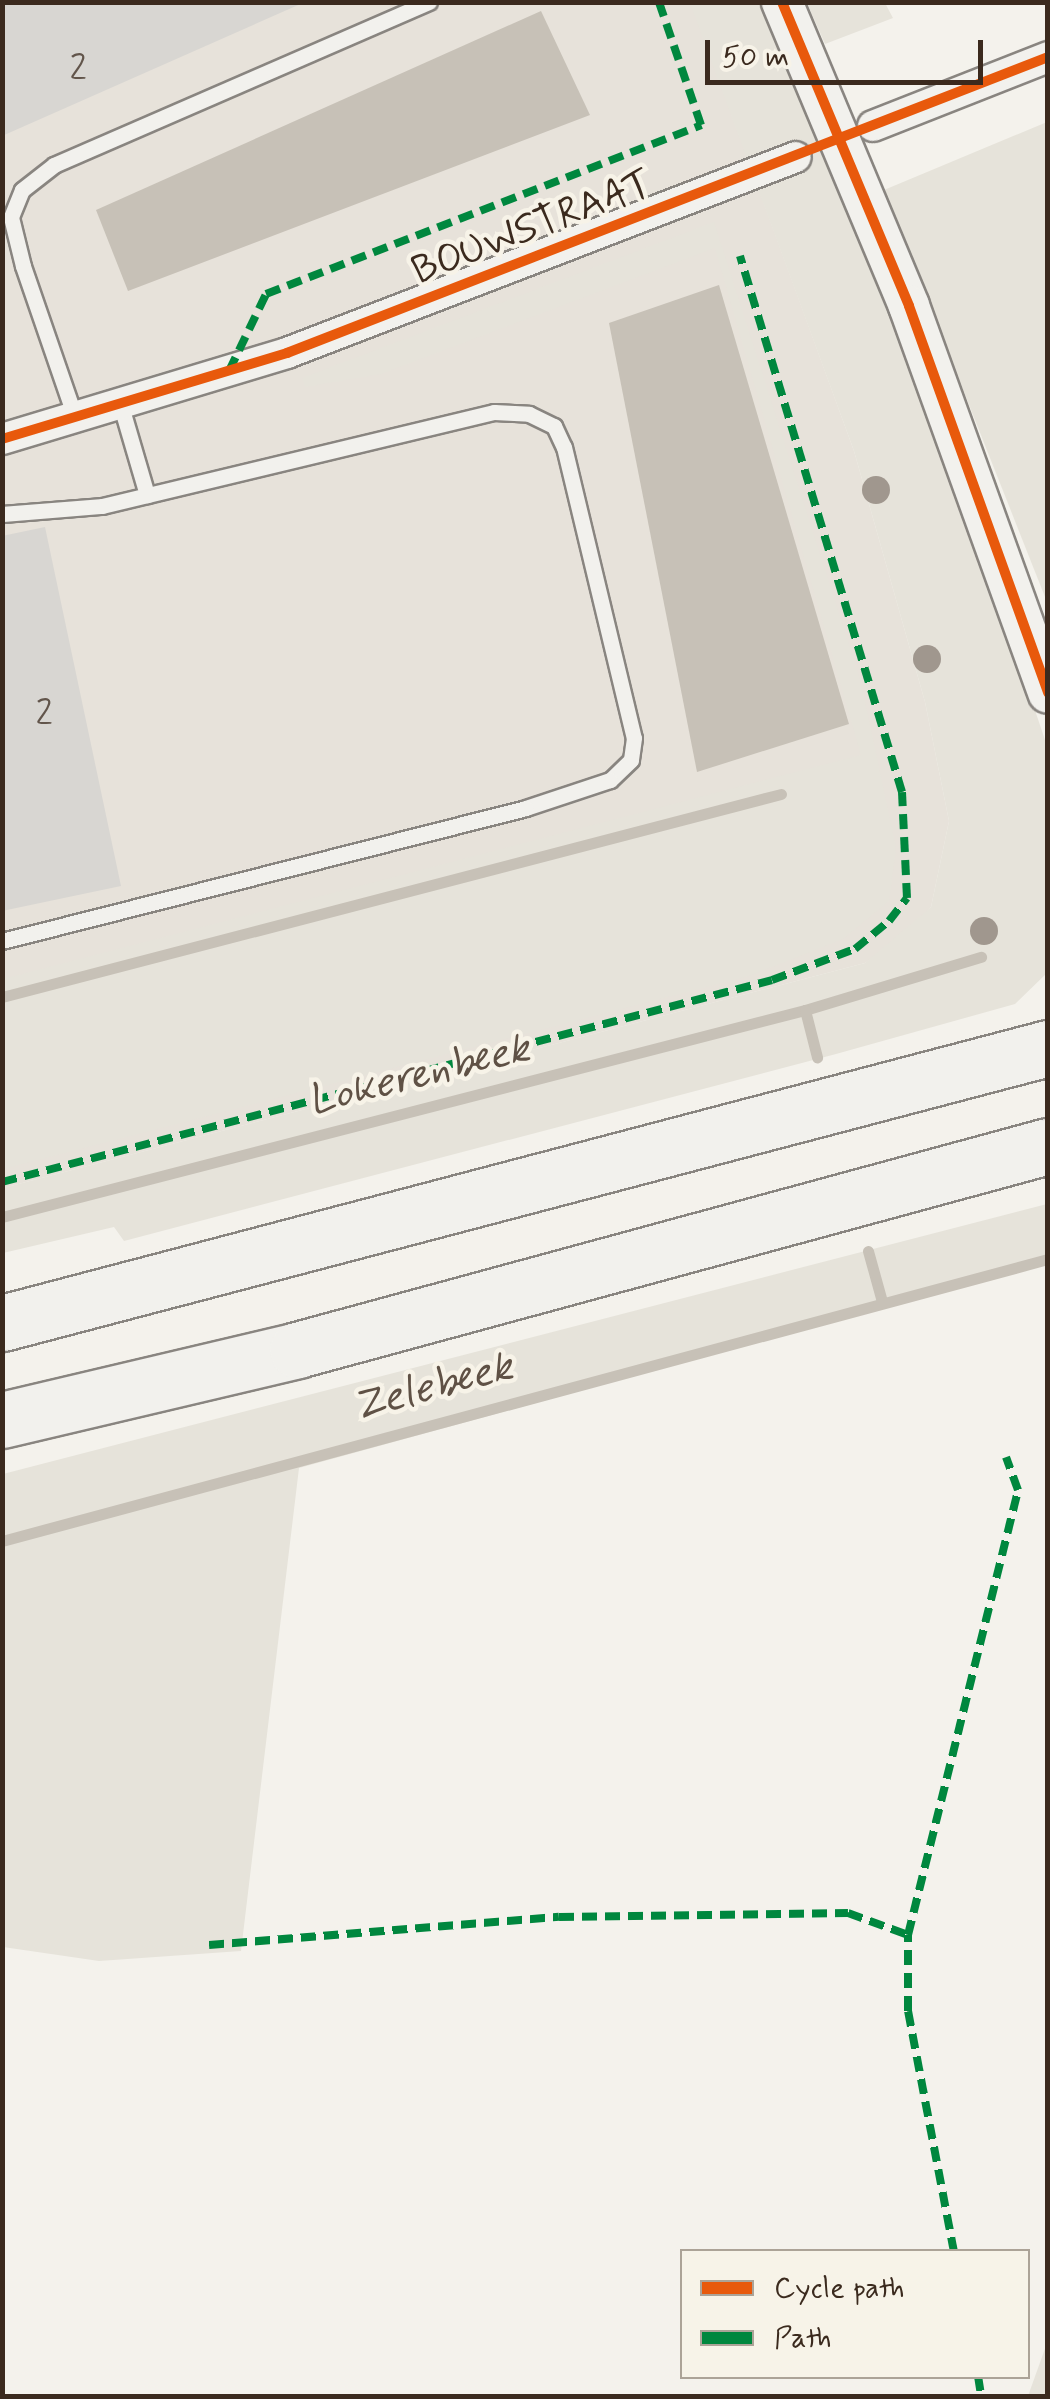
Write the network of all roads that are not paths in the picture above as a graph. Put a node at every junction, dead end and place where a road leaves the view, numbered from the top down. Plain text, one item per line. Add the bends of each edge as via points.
1 (429, 2) edge
2 (782, 2) edge
3 (1048, 56) edge
4 (873, 126) dead end
5 (796, 158) dead end
6 (120, 406) junction
7 (76, 420) junction
8 (2, 439) edge
9 (147, 495) junction
10 (2, 514) edge
11 (1048, 693) edge
12 (2, 941) edge
13 (1048, 1048) edge
14 (1048, 1146) edge
15 (2, 1322) edge
16 (2, 1420) edge

1 - 7 lane via 54,165 22,190 12,217 23,266
2 - 11 street via 923,342
3 - 4 street
5 - 6 street, BOUWSTRAAT via 422,304
6 - 7 street, BOUWSTRAAT
6 - 9 lane
7 - 8 street, BOUWSTRAAT
9 - 10 lane
9 - 12 lane via 494,412 554,426 630,698 631,760 610,780 526,808
13 - 15 highway
14 - 16 highway via 297,1350

